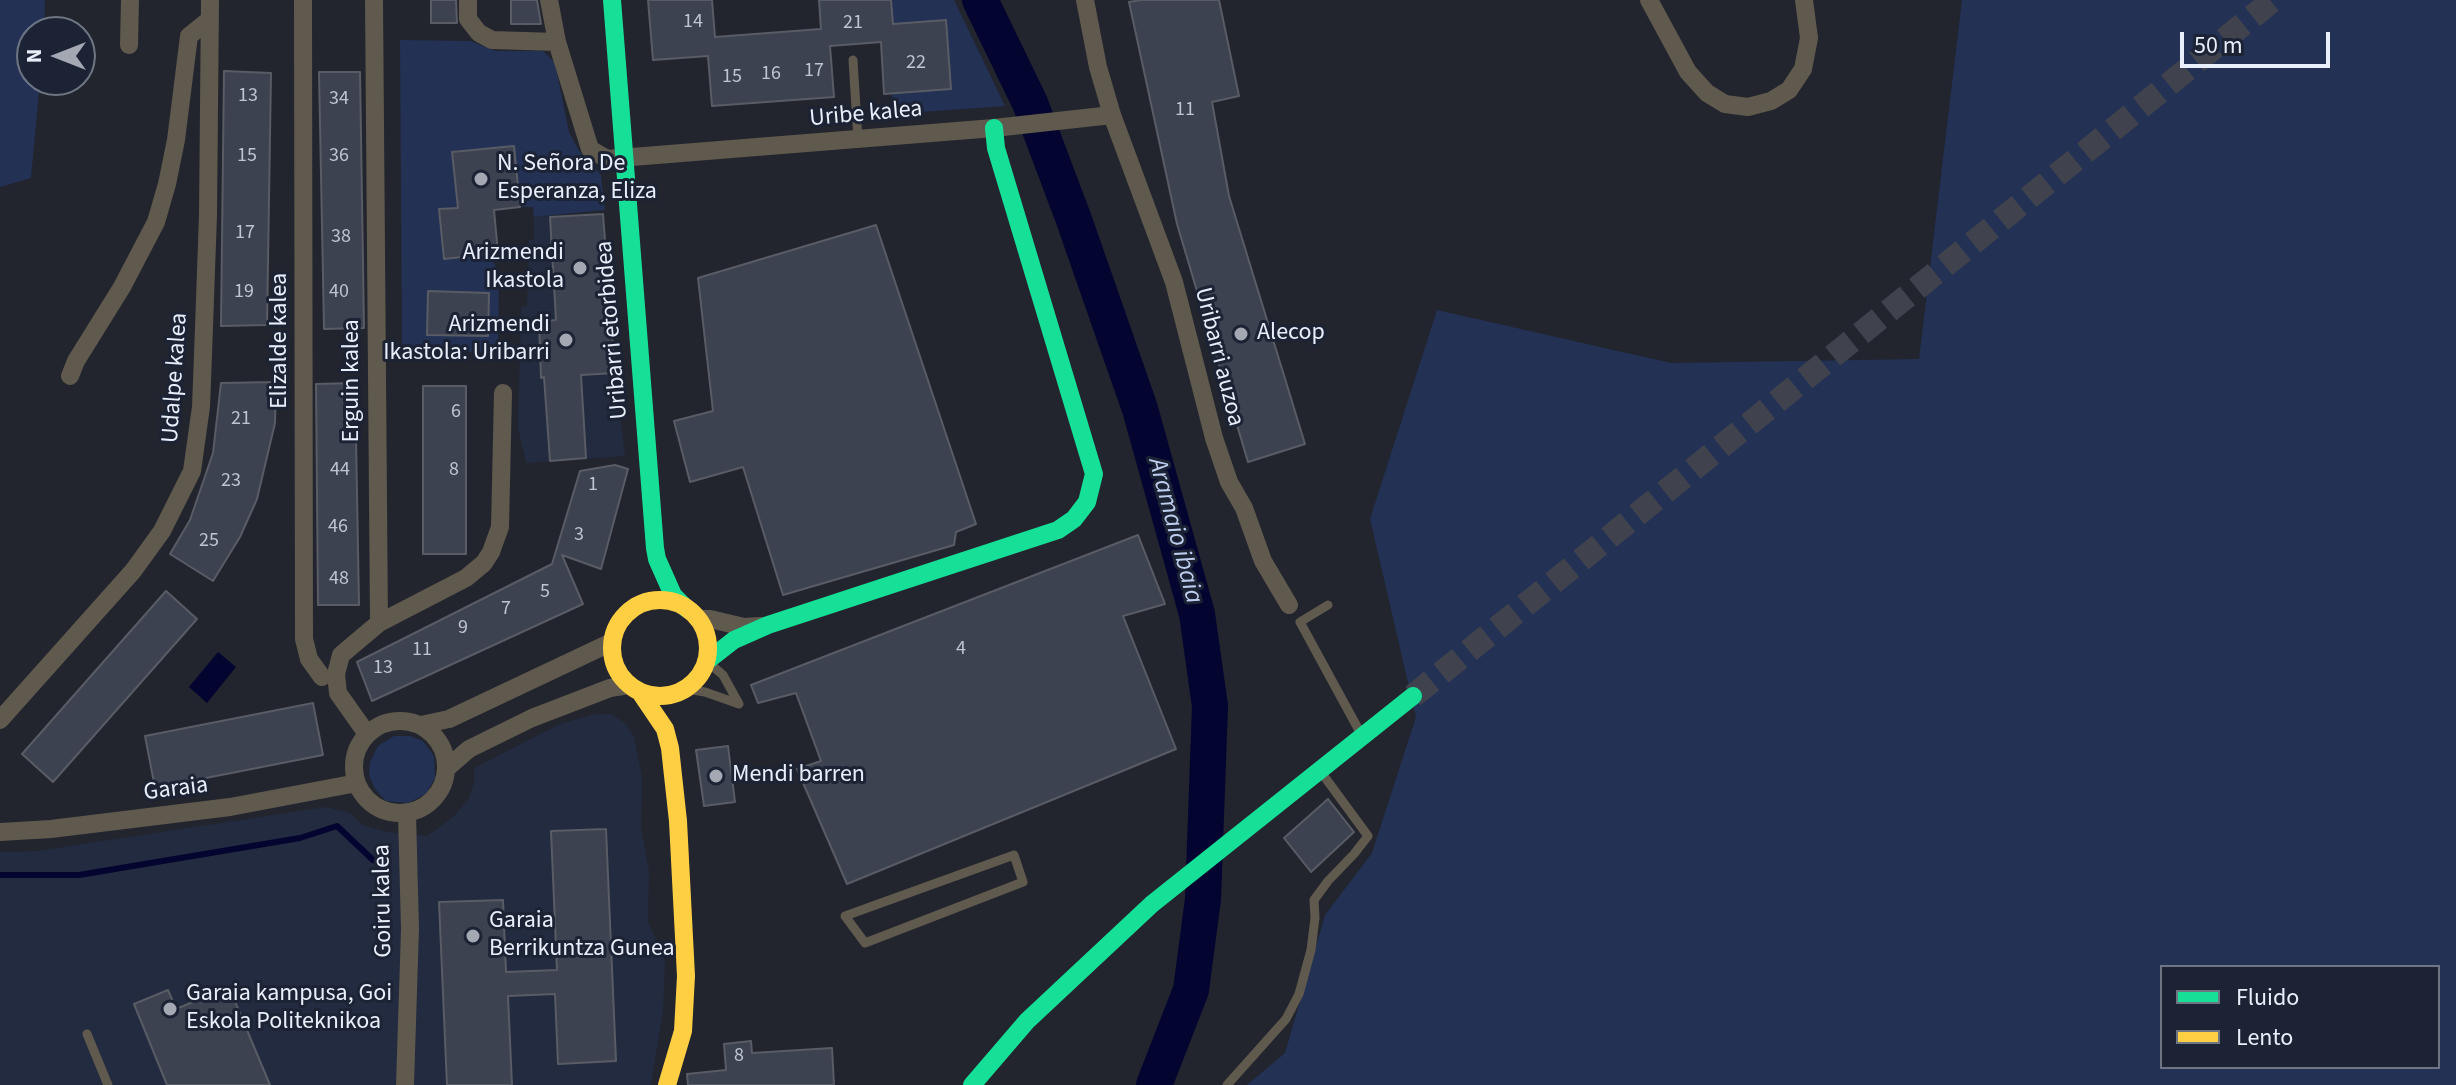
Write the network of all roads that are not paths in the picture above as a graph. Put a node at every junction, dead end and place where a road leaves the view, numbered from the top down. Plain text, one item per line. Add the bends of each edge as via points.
1 (130, 0) edge
2 (210, 0) edge
3 (303, 0) edge
4 (374, 0) edge
5 (468, 0) edge
6 (549, 0) edge
7 (612, 0) edge
8 (1085, 0) edge
9 (1649, 0) edge
10 (1804, 0) edge
11 (209, 20) junction
12 (557, 42) junction
13 (129, 45) dead end
14 (853, 60) dead end
15 (1112, 115) junction
16 (994, 128) junction
17 (858, 140) junction
18 (624, 159) junction
19 (70, 376) dead end
20 (503, 393) dead end
21 (657, 559) junction
22 (1289, 605) joint
23 (1328, 605) dead end
24 (629, 612) junction
25 (693, 614) junction
26 (1300, 622) junction
27 (379, 623) junction
28 (768, 625) junction
29 (612, 642) junction
30 (707, 661) junction
31 (322, 677) dead end
32 (634, 689) junction
33 (685, 689) junction
34 (1413, 696) tunnel mouth
35 (0, 720) edge
36 (421, 725) junction
37 (367, 734) junction
38 (1362, 737) junction
39 (670, 748) junction
40 (447, 768) junction
41 (1320, 771) junction
42 (357, 783) junction
43 (407, 813) junction
44 (0, 832) edge
45 (845, 916) joint
46 (87, 1034) dead end
47 (108, 1085) edge
48 (405, 1085) edge
49 (667, 1085) edge
50 (972, 1085) edge
51 (1227, 1085) edge

1 - 13 street
2 - 11 street, Udalpe kalea
3 - 31 street, Elizalde kalea via 304,639 309,659
4 - 27 street, Erguin kalea
5 - 12 street via 468,19 492,40
6 - 12 street
7 - 18 street, Uribarri etorbidea
8 - 15 street, Uribarri auzoa
9 - 10 street via 1688,72 1707,93 1725,104 1748,107 1789,90 1803,69 1809,38
11 - 19 street via 189,36 176,140 156,222
11 - 35 street, Udalpe kalea via 203,355 192,471 162,531 133,571
12 - 18 street via 590,149 607,159
14 - 17 lane
15 - 16 street, Uribe kalea
15 - 22 street, Uribarri auzoa via 1174,282 1229,482 1263,561
16 - 17 street, Uribe kalea
16 - 28 street via 1094,474 1087,502 1058,530
17 - 18 street, Uribe kalea
18 - 21 street, Uribarri etorbidea
20 - 27 street via 500,527 491,552 466,578
21 - 24 street
21 - 25 street via 673,595
22 - 26 lane
23 - 26 lane
24 - 25 street via 658,600
24 - 29 street
25 - 28 street via 744,627
25 - 30 street via 705,632
26 - 38 lane
27 - 37 street via 341,655 336,674 338,693
28 - 30 street via 734,640
29 - 32 street via 618,673
29 - 36 street via 449,719
30 - 33 street
30 - 33 lane via 723,675 739,704
32 - 33 street via 655,696
32 - 39 street via 665,729
32 - 40 street via 610,688 532,718 469,749
33 - 39 street
34 - 38 street
36 - 37 street via 398,720
36 - 40 street via 440,743
37 - 42 street via 355,757
38 - 41 street
39 - 49 street via 686,976 683,1031
40 - 43 street via 430,803
41 - 50 street via 1152,904 1027,1021
41 - 51 lane via 1368,836 1314,900 1311,950 1286,1019
42 - 43 street via 377,807
42 - 44 street, Garaia via 230,807
43 - 48 street, Goiru kalea
45 - 45 lane via 1014,855 1023,882 865,943
46 - 47 lane

